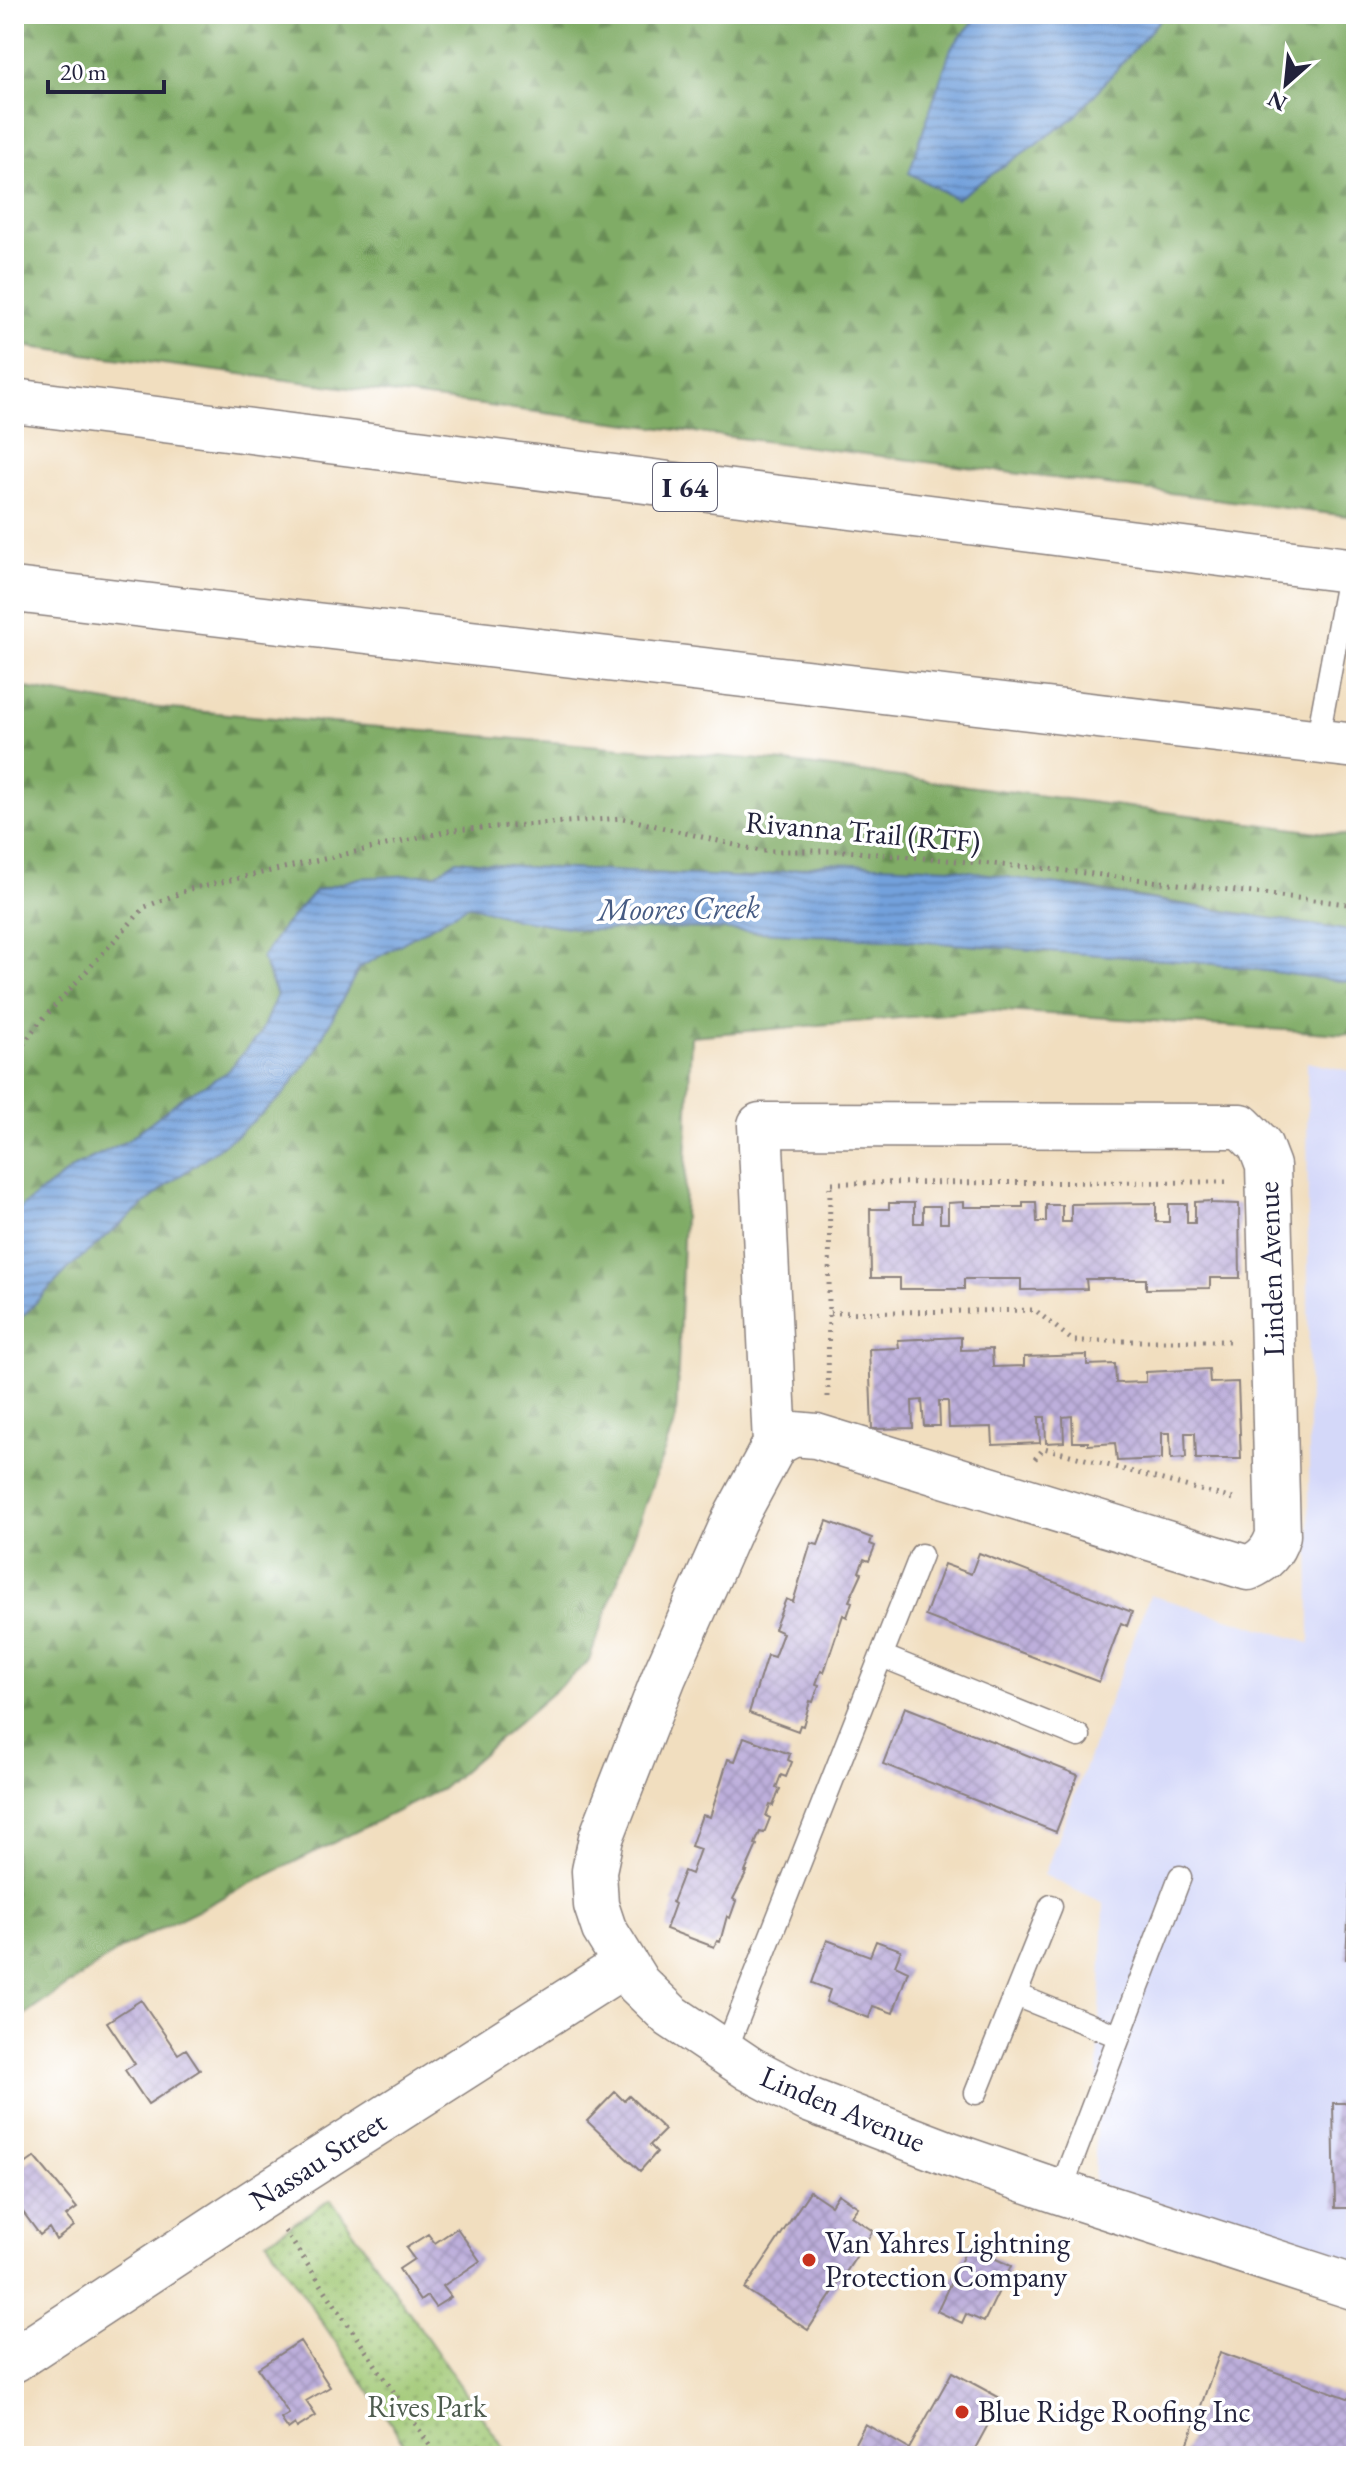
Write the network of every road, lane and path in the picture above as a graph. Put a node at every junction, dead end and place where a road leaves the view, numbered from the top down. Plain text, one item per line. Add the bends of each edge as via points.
1 (14, 401) edge
2 (1352, 570) edge
3 (14, 590) edge
4 (1337, 744) edge
5 (1356, 905) edge
6 (14, 1057) edge
7 (1232, 1182) dead end
8 (830, 1313) junction
9 (1235, 1341) dead end
10 (828, 1403) dead end
11 (775, 1444) junction
12 (1030, 1465) dead end
13 (1251, 1503) dead end
14 (921, 1555) dead end
15 (882, 1656) junction
16 (1079, 1736) dead end
17 (1180, 1877) dead end
18 (1051, 1906) dead end
19 (624, 1965) junction
20 (1016, 1995) junction
21 (1118, 2036) junction
22 (725, 2052) junction
23 (976, 2093) dead end
24 (1060, 2192) junction
25 (281, 2225) dead end
26 (1356, 2288) edge
27 (14, 2360) edge
28 (437, 2456) edge

1 - 2 main road, I 64
2 - 4 lane
3 - 4 main road
5 - 6 path, Rivanna Trail (RTF) via 1059,870 845,851 760,851 623,818 453,830 190,889 145,907
7 - 8 path via 830,1183
8 - 9 path via 1035,1310 1073,1341
8 - 10 path
11 - 11 main road, Linden Avenue via 794,1434 816,1436 1248,1568 1262,1562 1278,1535 1268,1166 1260,1145 1241,1126 760,1125
11 - 19 main road, Linden Avenue via 734,1520 664,1677 601,1838 594,1871 596,1905
12 - 13 path via 1044,1448
14 - 15 lane
15 - 16 lane
15 - 22 lane
17 - 21 lane
18 - 20 lane
19 - 22 main road, Linden Avenue via 671,2016
19 - 27 main road, Nassau Street
20 - 21 lane
20 - 23 lane
21 - 24 lane
22 - 24 main road, Linden Avenue via 809,2100
24 - 26 main road, Linden Avenue
25 - 28 path

